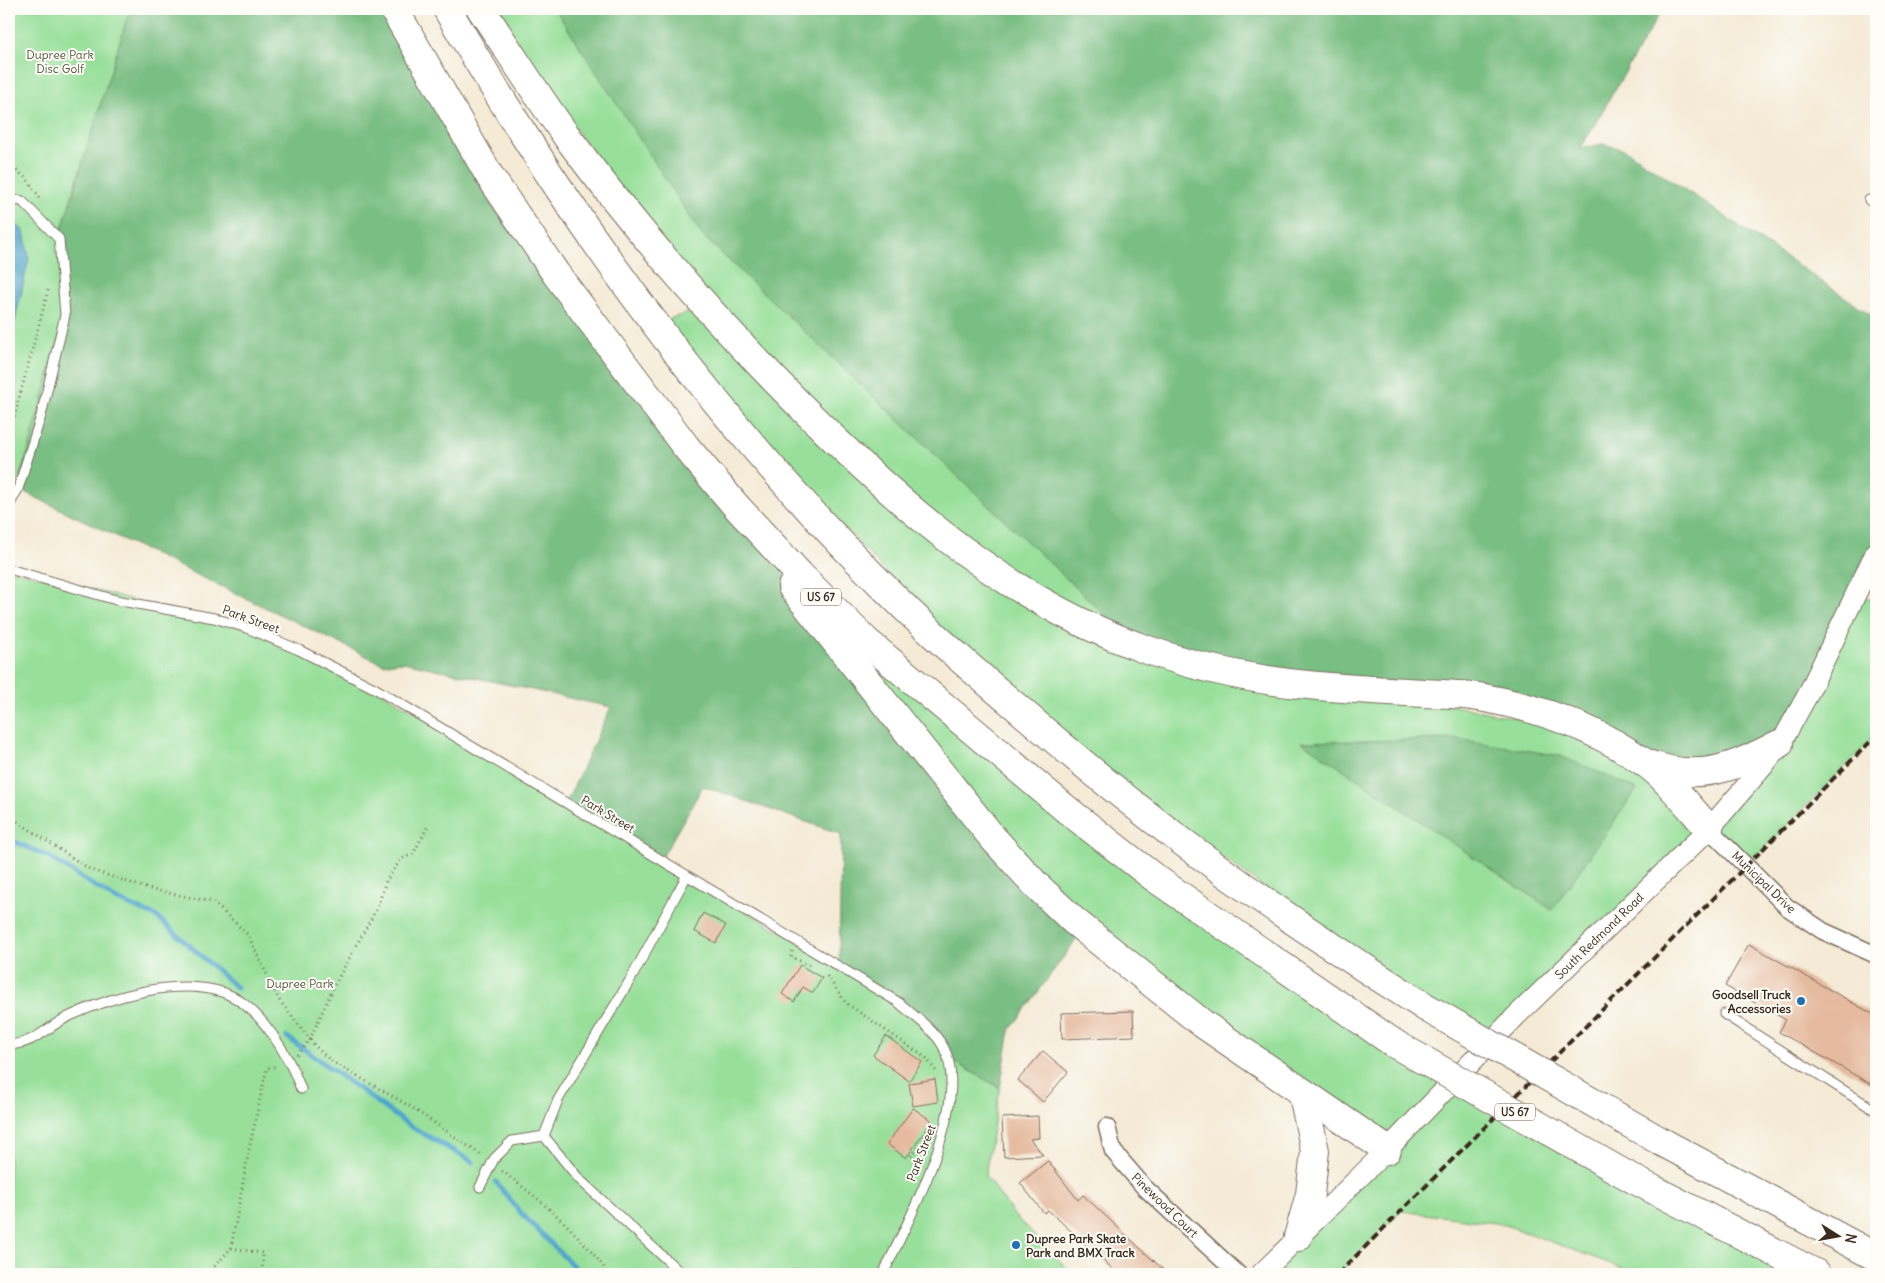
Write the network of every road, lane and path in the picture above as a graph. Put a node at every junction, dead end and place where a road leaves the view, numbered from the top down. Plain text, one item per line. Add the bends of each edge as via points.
1 (394, 9) edge
2 (447, 9) edge
3 (481, 9) edge
4 (9, 164) edge
5 (9, 199) edge
6 (43, 202) dead end
7 (50, 286) dead end
8 (9, 436) edge
9 (9, 506) edge
10 (736, 506) junction
11 (1876, 552) edge
12 (9, 569) edge
13 (1779, 744) junction
14 (1647, 764) junction
15 (9, 816) edge
16 (429, 824) dead end
17 (1709, 829) junction
18 (686, 877) junction
19 (794, 940) junction
20 (1876, 955) edge
21 (817, 969) dead end
22 (826, 973) dead end
23 (1724, 1014) dead end
24 (310, 1039) junction
25 (9, 1045) edge
26 (305, 1046) dead end
27 (291, 1064) junction
28 (941, 1078) dead end
29 (301, 1089) dead end
30 (1303, 1095) junction
31 (1876, 1112) edge
32 (1108, 1127) dead end
33 (930, 1132) dead end
34 (544, 1136) junction
35 (1387, 1150) junction
36 (911, 1156) dead end
37 (492, 1163) junction
38 (480, 1187) dead end
39 (1298, 1237) junction
40 (231, 1248) junction
41 (1876, 1257) edge
42 (208, 1274) edge
43 (262, 1274) edge
44 (609, 1274) edge
45 (682, 1274) edge
46 (883, 1274) edge
47 (1238, 1274) edge
48 (1261, 1274) edge
49 (1817, 1274) edge

1 - 10 highway, US 67 via 489,175 556,274 650,400
2 - 41 highway, bridge via 544,169 654,324 721,409 894,598 996,690 1101,780 1181,841 1270,905 1427,1008 1662,1142
3 - 14 highway via 568,138 724,329 811,419 903,505 1006,582 1083,623 1139,647 1199,666 1303,685 1477,696 1542,711 1593,733
4 - 6 path via 27,179
5 - 9 lane via 22,201 59,239 65,315 41,416 18,489
7 - 8 path
10 - 30 highway via 805,606 992,837 1036,885 1074,922 1150,983
10 - 49 highway, US 67, bridge via 866,641 1066,809 1152,876 1396,1044 1635,1180
11 - 13 street, South Redmond Road via 1807,696
12 - 18 lane, Park Street via 116,600 214,618 299,650 376,688
13 - 14 highway via 1739,764 1714,772 1684,772
13 - 17 street, South Redmond Road
14 - 17 highway
15 - 24 path via 91,870 149,889 213,902 248,935 279,1000
16 - 24 path via 413,854 401,859 386,881 377,908 335,984
17 - 20 street, Municipal Drive via 1787,907 1823,931
17 - 35 street, South Redmond Road via 1515,1017
18 - 19 lane, Park Street
18 - 34 lane via 633,975 558,1100
19 - 21 path via 791,957
19 - 46 lane, Park Street via 898,1002 935,1034 948,1058 951,1085 944,1132
22 - 28 path via 846,1002 926,1058
23 - 31 lane
24 - 26 path
24 - 37 path via 331,1061 411,1107
25 - 27 lane via 25,1044 69,1016 132,993 196,987 226,994 254,1012
27 - 29 lane
27 - 40 path via 267,1068
30 - 35 highway
30 - 39 highway via 1315,1151 1310,1194
32 - 47 street, Pinewood Court via 1113,1151 1144,1186
33 - 36 path
34 - 37 lane via 512,1141
34 - 45 lane via 579,1180
35 - 39 street, South Redmond Road
37 - 38 lane
37 - 44 path via 538,1198 586,1243
39 - 48 street, South Redmond Road
40 - 42 path
40 - 43 path via 263,1254

